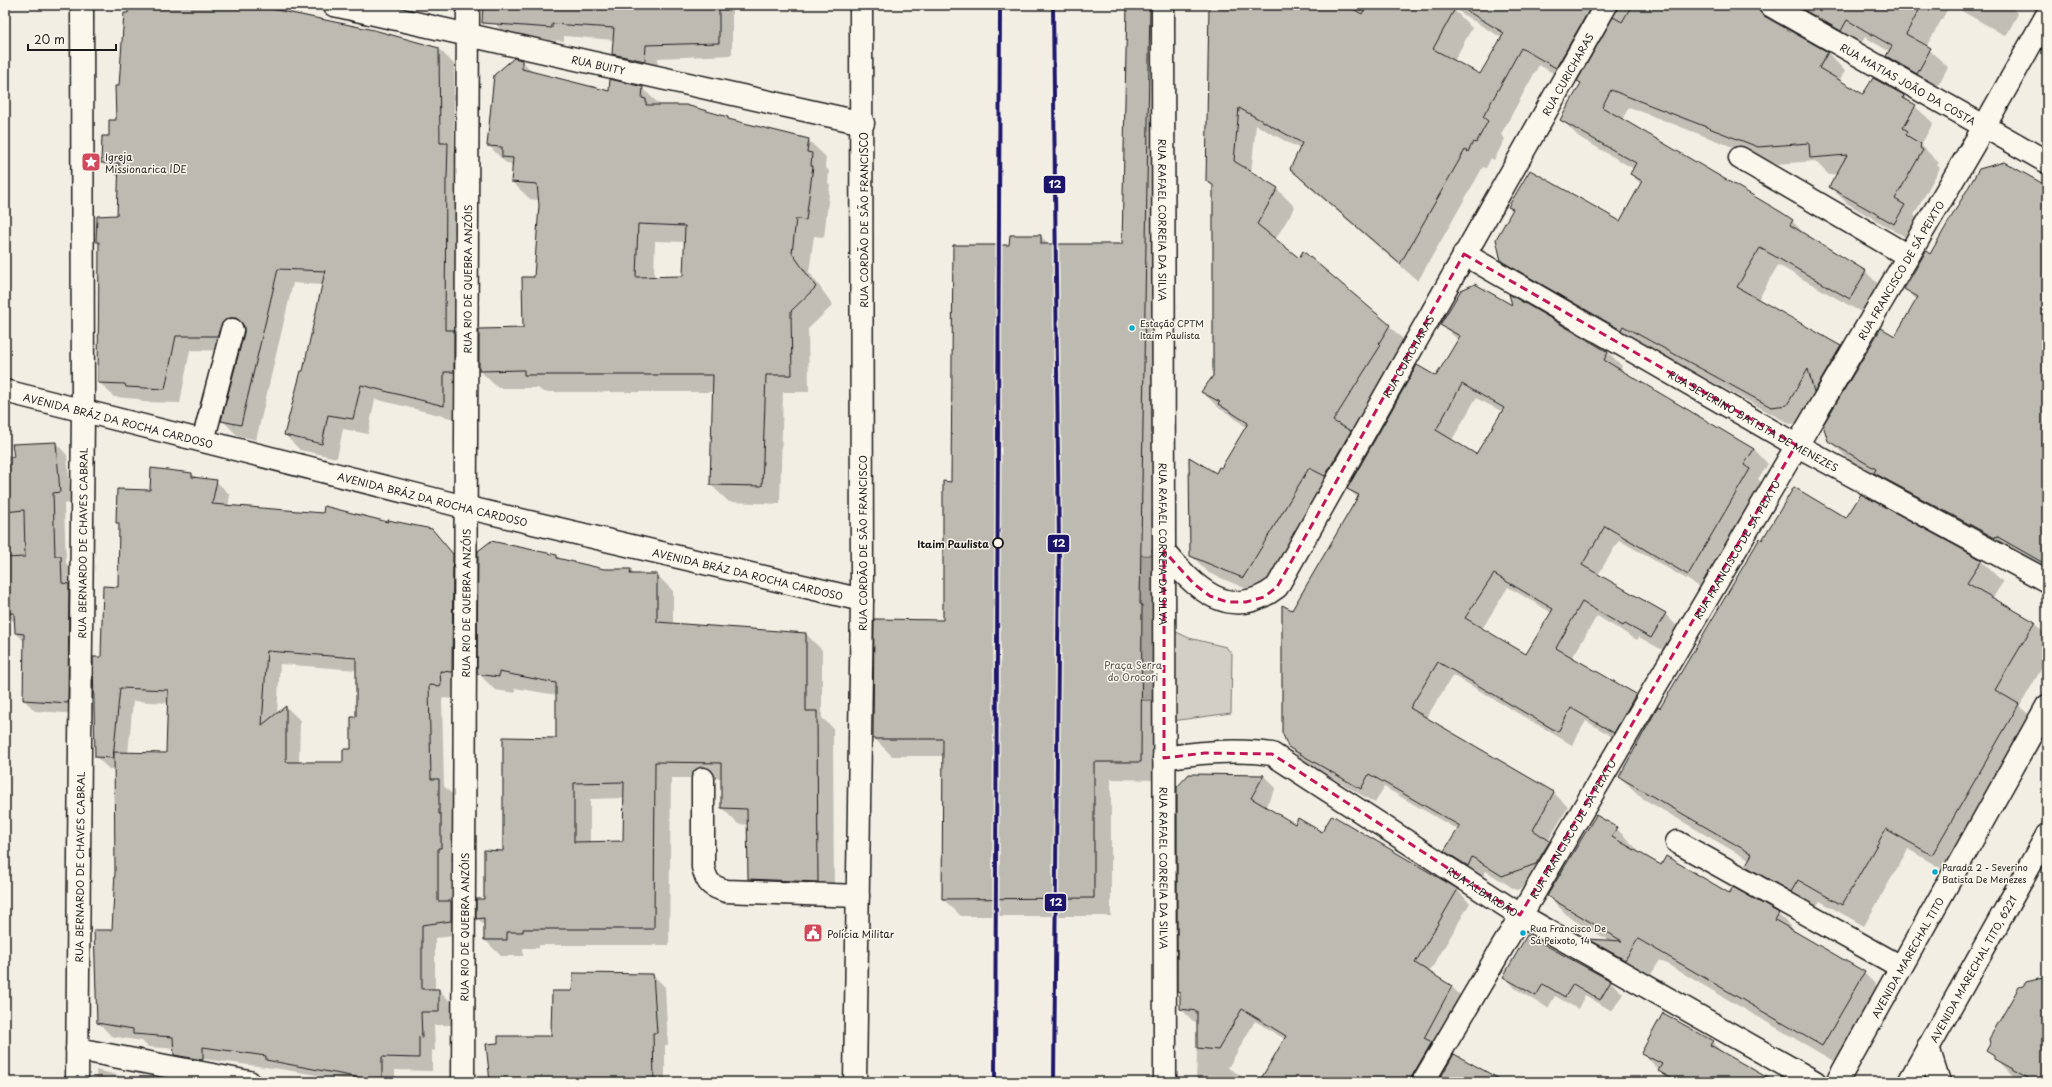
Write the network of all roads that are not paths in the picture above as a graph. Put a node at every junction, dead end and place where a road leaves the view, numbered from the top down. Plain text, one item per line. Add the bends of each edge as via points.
1 (82, 5) edge
2 (334, 5) edge
3 (468, 5) edge
4 (861, 5) edge
5 (1163, 5) edge
6 (1606, 5) edge
7 (1770, 5) edge
8 (2047, 15) edge
9 (468, 36) junction
10 (862, 123) junction
11 (1984, 127) junction
12 (1740, 158) dead end
13 (2047, 162) edge
14 (1464, 254) junction
15 (1908, 256) junction
16 (232, 330) dead end
17 (5, 391) edge
18 (83, 410) junction
19 (203, 441) junction
20 (1796, 445) junction
21 (465, 507) junction
22 (1164, 551) junction
23 (2047, 581) edge
24 (862, 600) junction
25 (2047, 706) edge
26 (1164, 758) junction
27 (703, 779) dead end
28 (2047, 835) edge
29 (1677, 842) dead end
30 (858, 896) junction
31 (1520, 915) junction
32 (1901, 967) junction
33 (1928, 1047) junction
34 (77, 1049) junction
35 (77, 1082) edge
36 (249, 1082) edge
37 (463, 1082) edge
38 (855, 1082) edge
39 (1165, 1082) edge
40 (1423, 1082) edge
41 (1815, 1082) edge
42 (1837, 1082) edge
43 (1909, 1082) edge
44 (1940, 1082) edge

1 - 18 street, RUA BERNARDO DE CHAVES CABRAL
2 - 9 street, RUA BUITY
3 - 9 street, RUA RIO DE QUEBRA ANZÓIS
4 - 10 street, RUA CORDÃO DE SÃO FRANCISCO
5 - 22 street, RUA RAFAEL CORREIA DA SILVA
6 - 14 street, RUA CURICHARAS
7 - 11 street, RUA MATIAS JOÃO DA COSTA
8 - 11 street, RUA FRANCISCO DE SÁ PEIXTO
9 - 10 street, RUA BUITY
9 - 21 street, RUA RIO DE QUEBRA ANZÓIS
10 - 24 street, RUA CORDÃO DE SÃO FRANCISCO
11 - 13 street, RUA MATIAS JOÃO DA COSTA
11 - 15 street, RUA FRANCISCO DE SÁ PEIXTO
12 - 15 street
14 - 20 street, RUA SEVERINO BATISTA DE MENEZES
14 - 22 street, RUA CURICHARAS via 1277,587 1264,597 1246,602 1227,602 1210,596 1194,584
15 - 20 street, RUA FRANCISCO DE SÁ PEIXTO
16 - 19 street
17 - 18 street, AVENIDA BRÁZ DA ROCHA CARDOSO
18 - 19 street, AVENIDA BRÁZ DA ROCHA CARDOSO
18 - 34 street, RUA BERNARDO DE CHAVES CABRAL
19 - 21 street, AVENIDA BRÁZ DA ROCHA CARDOSO
20 - 23 street, RUA SEVERINO BATISTA DE MENEZES
20 - 31 street, RUA FRANCISCO DE SÁ PEIXTO
21 - 24 street, AVENIDA BRÁZ DA ROCHA CARDOSO
21 - 37 street, RUA RIO DE QUEBRA ANZÓIS
22 - 26 street, RUA RAFAEL CORREIA DA SILVA
24 - 30 street, RUA CORDÃO DE SÃO FRANCISCO
25 - 32 street, AVENIDA MARECHAL TITO
26 - 31 street, RUA ALBARDÃO via 1205,753 1272,754
26 - 39 street, RUA RAFAEL CORREIA DA SILVA
27 - 30 street via 703,867 706,880 715,887 726,891
28 - 33 street, AVENIDA MARECHAL TITO, 6221
29 - 32 street
30 - 38 street, RUA CORDÃO DE SÃO FRANCISCO
31 - 40 street, RUA FRANCISCO DE SÁ PEIXTO
31 - 41 street, RUA ALBARDÃO
32 - 42 street, AVENIDA MARECHAL TITO
33 - 43 street, AVENIDA MARECHAL TITO, 6221
33 - 44 street
34 - 35 street, RUA BERNARDO DE CHAVES CABRAL
34 - 36 street

